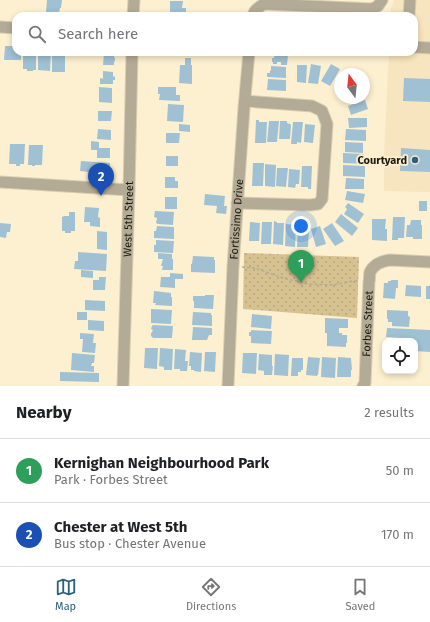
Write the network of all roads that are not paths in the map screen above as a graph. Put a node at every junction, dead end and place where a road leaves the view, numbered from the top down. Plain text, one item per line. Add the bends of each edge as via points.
1 (134, 0) edge
2 (382, 0) edge
3 (410, 0) edge
4 (133, 12) edge
5 (254, 12) edge
6 (410, 12) edge
7 (0, 27) edge
8 (12, 28) edge
9 (418, 47) edge
10 (430, 48) edge
11 (132, 56) edge
12 (249, 56) edge
13 (245, 101) junction
14 (0, 182) edge
15 (129, 190) junction
16 (237, 203) junction
17 (430, 262) edge
18 (123, 386) edge
19 (228, 386) edge
20 (363, 386) edge

1 - 4 street
2 - 5 street via 378,6 372,8 264,4
3 - 6 street
7 - 8 street
9 - 10 street
11 - 15 street, West 5th Street
12 - 13 street, Fortissimo Drive
13 - 16 street, Fortissimo Drive
13 - 16 street via 312,106 322,111 327,124 322,199 318,204 310,205
14 - 15 street
15 - 18 street, West 5th Street
16 - 19 street, Fortissimo Drive
17 - 20 street, Forbes Street via 390,260 377,264 370,272

